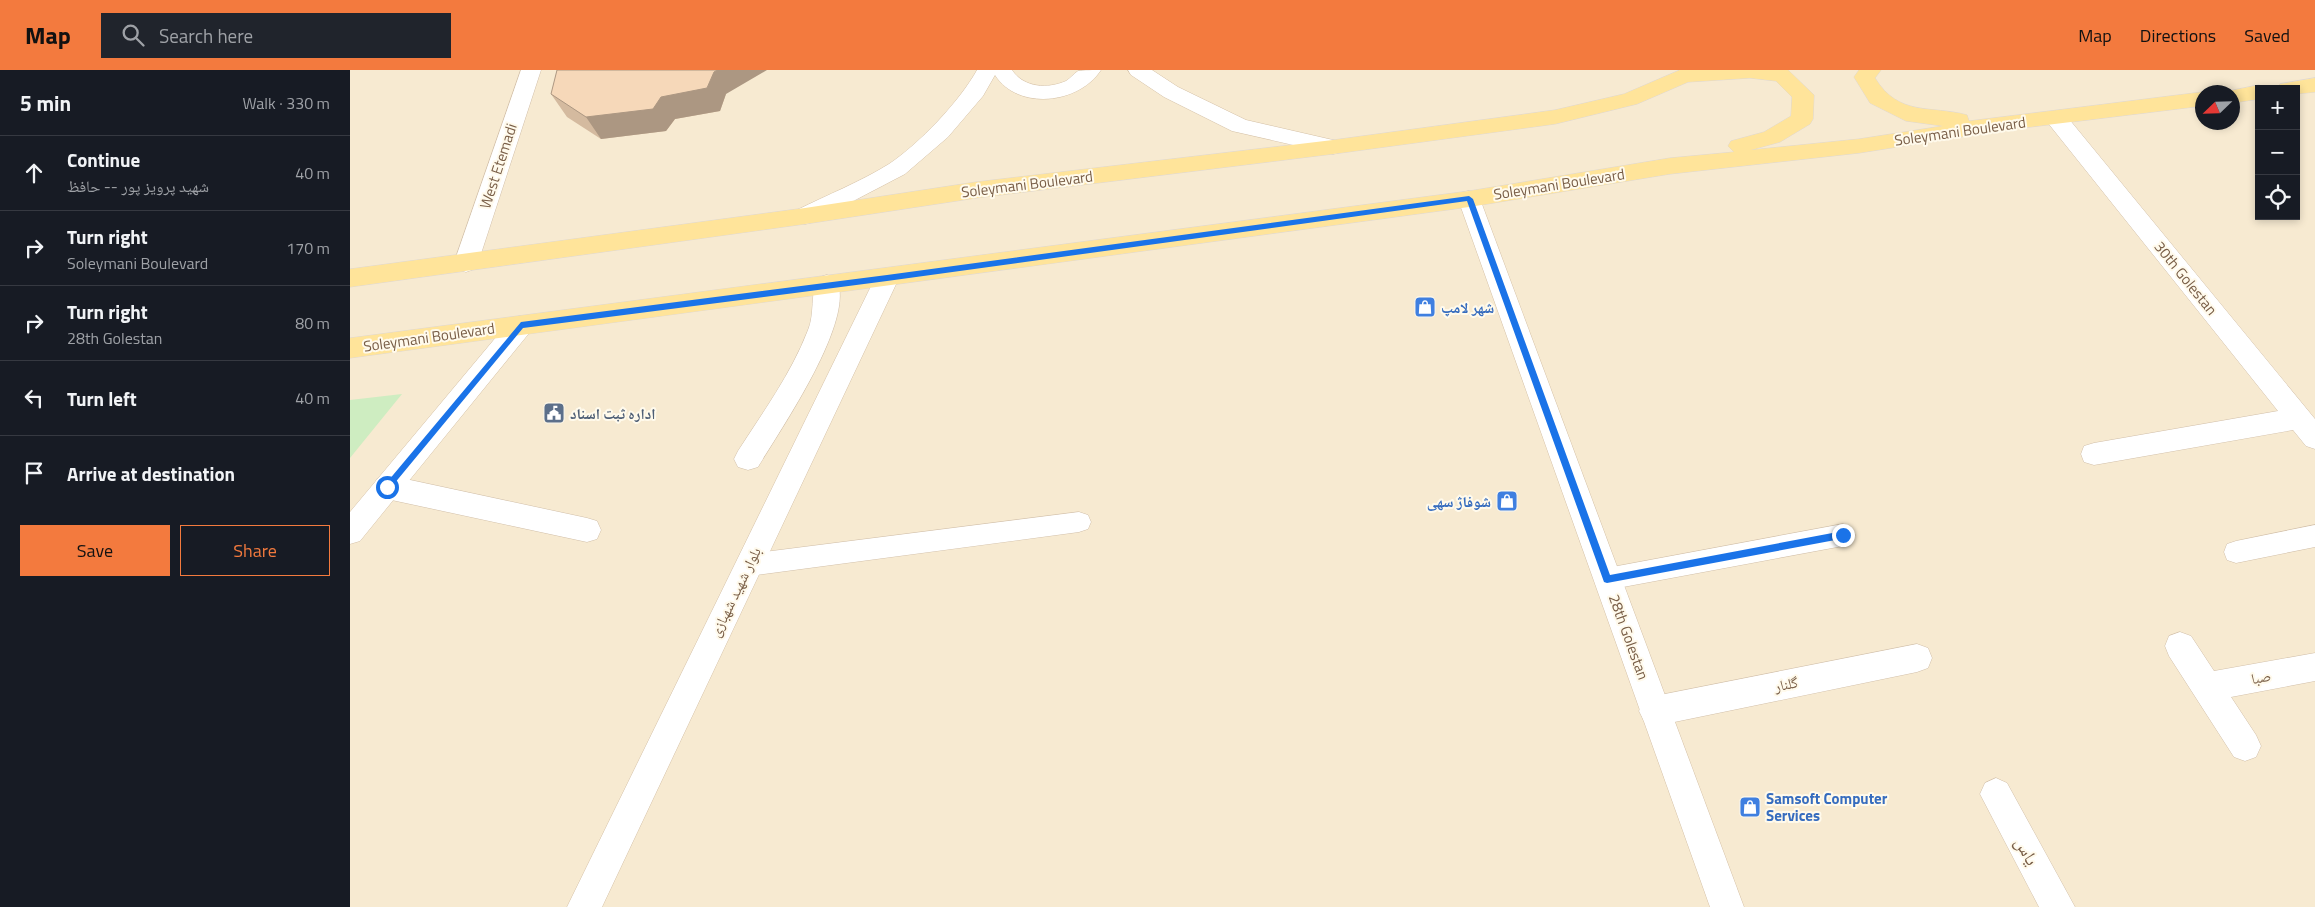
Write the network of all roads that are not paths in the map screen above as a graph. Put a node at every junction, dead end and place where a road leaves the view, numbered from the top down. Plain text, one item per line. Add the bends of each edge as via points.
1 (531, 70) edge
2 (987, 70) edge
3 (1002, 70) edge
4 (1092, 70) edge
5 (1138, 70) edge
6 (1871, 70) edge
7 (1690, 73) edge
8 (2315, 85) edge
9 (2300, 87) edge
10 (2255, 93) edge
11 (2240, 95) edge
12 (2195, 100) edge
13 (2056, 118) junction
14 (1998, 124) junction
15 (1334, 147) junction
16 (1670, 166) junction
17 (1469, 199) junction
18 (805, 216) junction
19 (466, 262) junction
20 (350, 278) edge
21 (887, 278) junction
22 (827, 284) junction
23 (521, 325) junction
24 (350, 348) edge
25 (2307, 428) edge
26 (2094, 454) dead end
27 (748, 459) dead end
28 (387, 487) junction
29 (1079, 522) dead end
30 (587, 530) dead end
31 (350, 532) edge
32 (1843, 535) dead end
33 (2315, 536) edge
34 (2236, 552) dead end
35 (749, 565) junction
36 (1607, 579) junction
37 (2180, 646) dead end
38 (1917, 658) dead end
39 (2315, 667) edge
40 (2207, 687) junction
41 (1655, 711) junction
42 (2246, 746) dead end
43 (1996, 794) dead end
44 (584, 907) edge
45 (1727, 907) edge
46 (2058, 907) edge

1 - 19 street, West Etemadi
2 - 18 street via 976,91 940,132 896,169
3 - 4 street via 1017,87 1041,94 1074,85
5 - 15 street via 1171,92 1240,126
6 - 14 main road via 1864,77 1877,98 1914,116
7 - 15 main road, Soleymani Boulevard via 1630,99 1555,118
7 - 16 main road, Soleymani Boulevard via 1750,71 1782,75 1803,95 1802,120 1772,137
8 - 9 main road
10 - 11 main road
12 - 13 main road, Soleymani Boulevard
13 - 14 main road, Soleymani Boulevard
13 - 25 street, 30th Golestan
14 - 16 main road, Soleymani Boulevard via 1859,146
15 - 18 main road, Soleymani Boulevard via 976,190
16 - 17 main road, Soleymani Boulevard
17 - 21 main road, Soleymani Boulevard
17 - 36 street, 28th Golestan
18 - 19 main road, Soleymani Boulevard
19 - 20 main road, Soleymani Boulevard
21 - 22 main road, Soleymani Boulevard
21 - 35 street, بلوار شهید شهبازی
22 - 23 main road, Soleymani Boulevard
22 - 27 street via 824,322 808,362
23 - 24 main road, Soleymani Boulevard
23 - 28 street
25 - 26 street
28 - 30 street
28 - 31 street
29 - 35 lane
32 - 36 lane
33 - 34 lane
35 - 44 street, بلوار شهید شهبازی
36 - 41 street, 28th Golestan
37 - 40 street
38 - 41 street, گلنار
39 - 40 street, صبا
40 - 42 street
41 - 45 street, 28th Golestan
43 - 46 street, یاس

